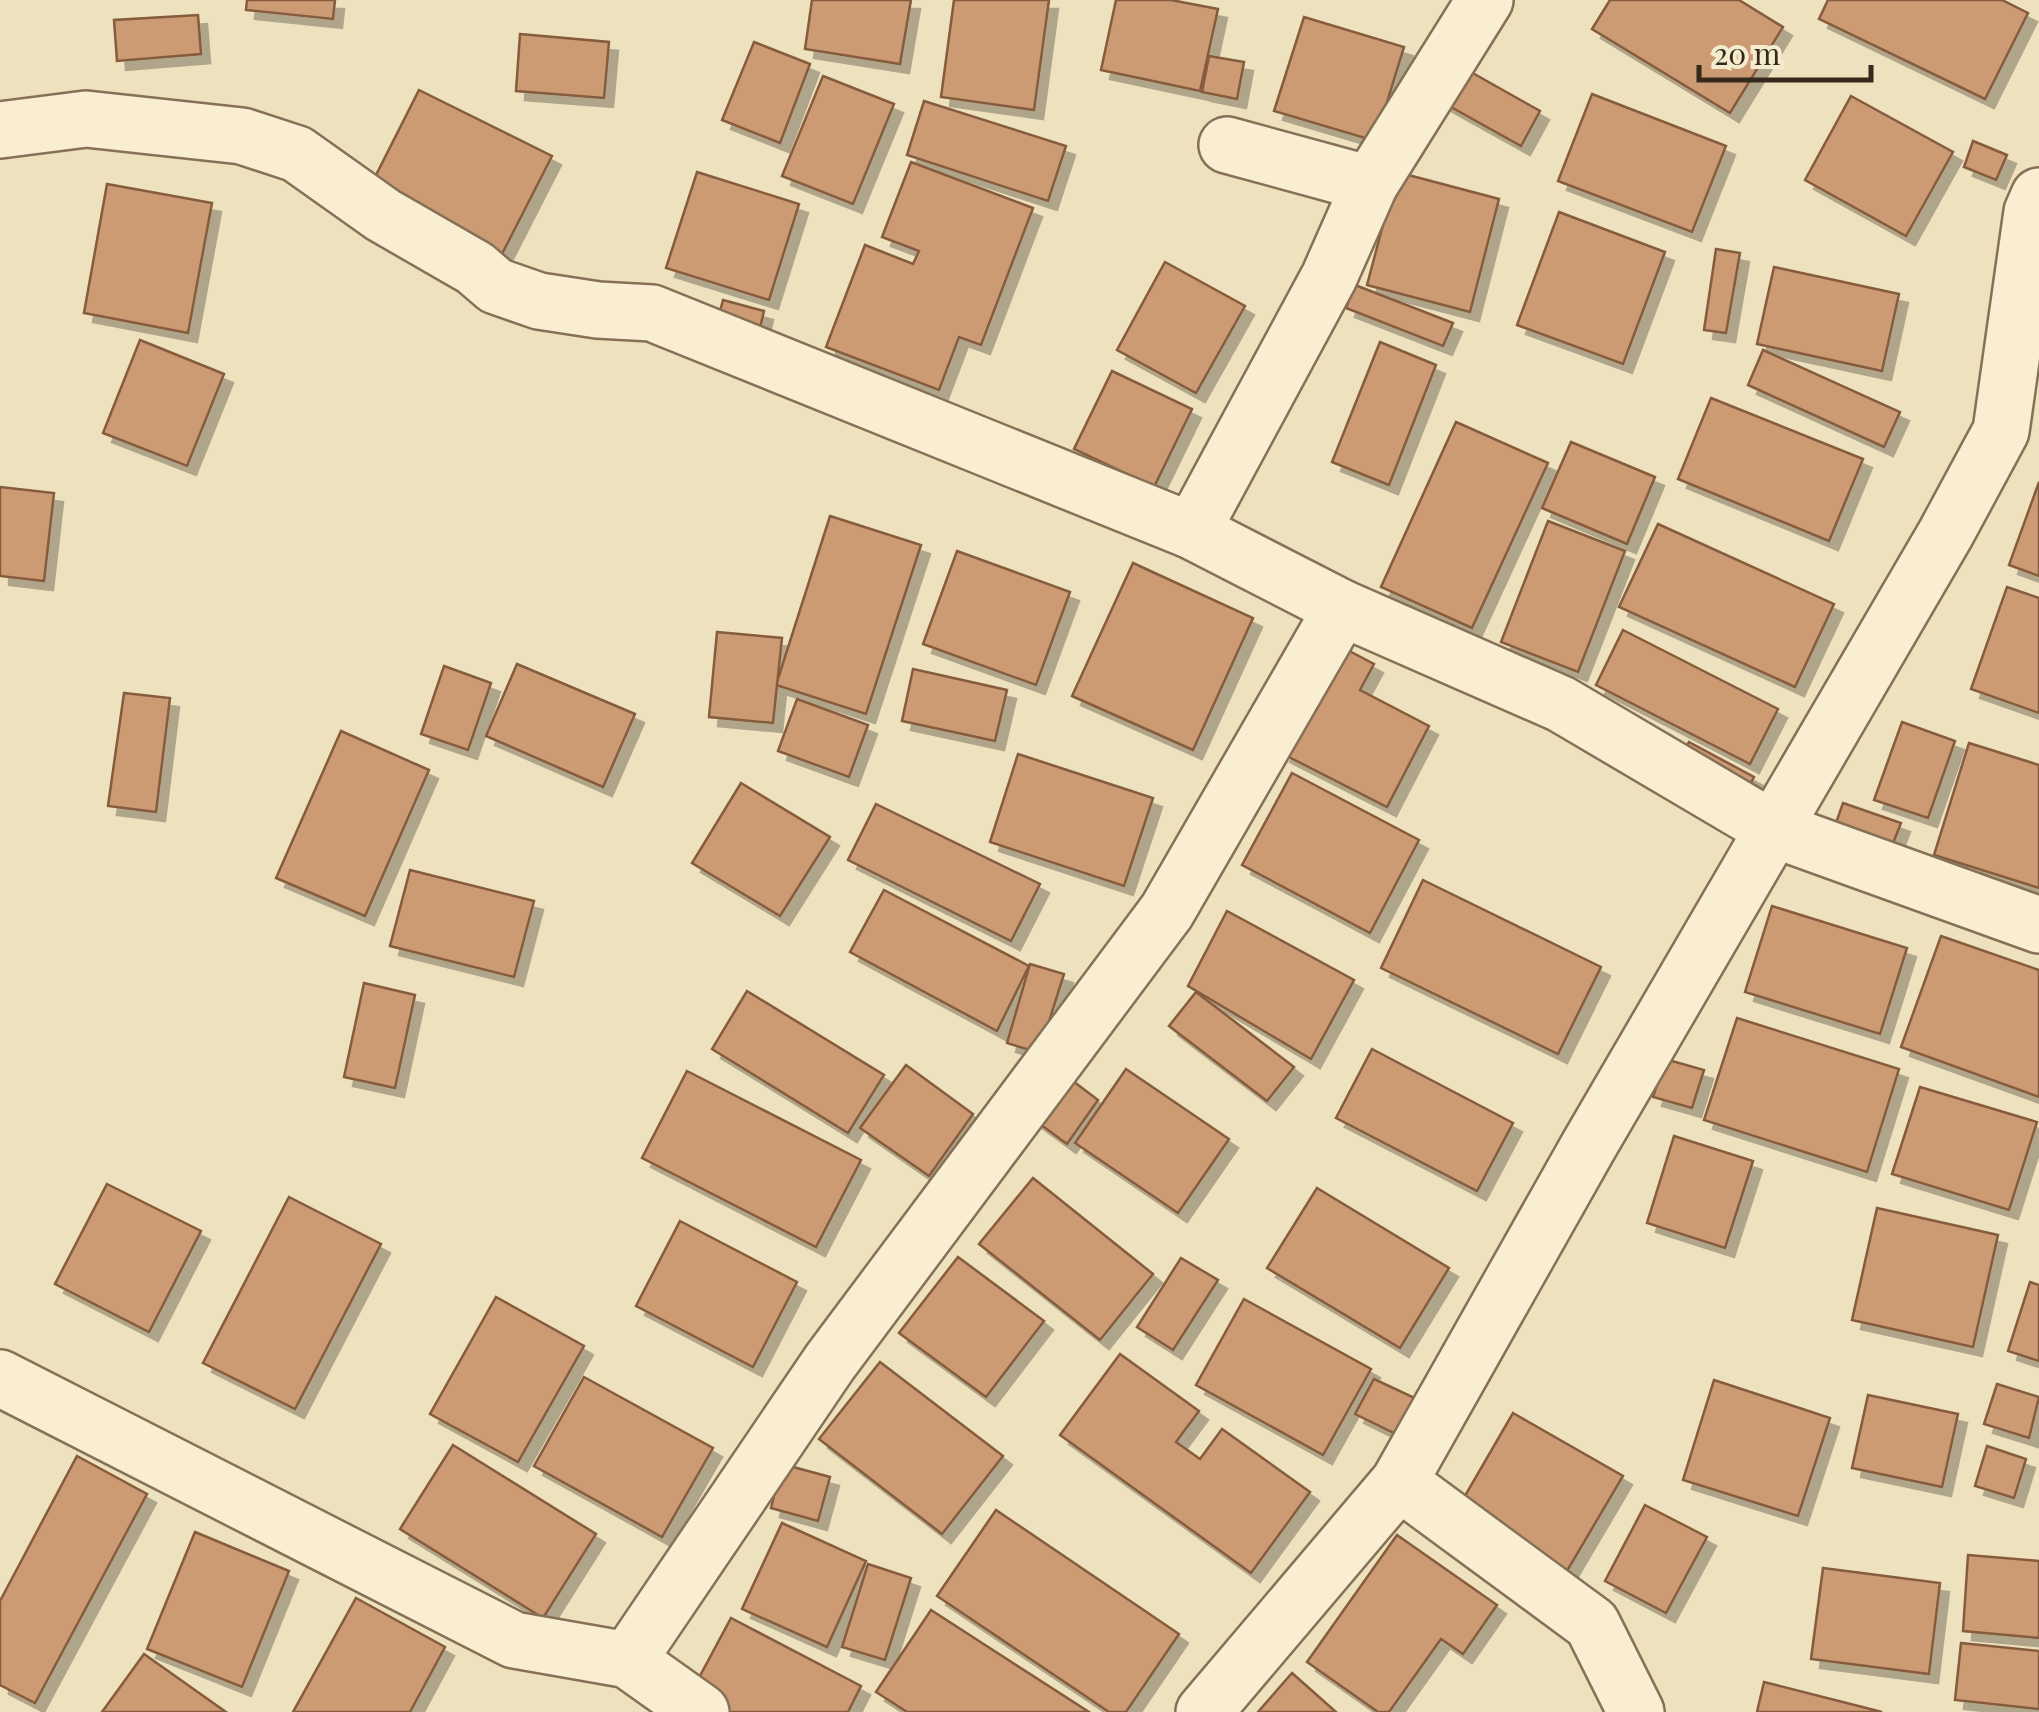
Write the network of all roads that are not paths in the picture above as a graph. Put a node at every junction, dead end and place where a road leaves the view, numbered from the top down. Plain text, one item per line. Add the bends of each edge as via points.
1 (1484, 0) edge
2 (0, 130) edge
3 (1227, 145) dead end
4 (1370, 184) junction
5 (2039, 196) edge
6 (1192, 531) junction
7 (1342, 608) junction
8 (1773, 829) junction
9 (2039, 925) edge
10 (0, 1378) edge
11 (1400, 1482) junction
12 (628, 1660) junction
13 (701, 1712) edge
14 (1204, 1712) edge
15 (1636, 1712) edge

1 - 4 street
2 - 6 street via 86,119 242,136 298,154 496,286 540,301 652,312
3 - 4 street
4 - 6 street via 1329,276
5 - 8 street via 2000,431
6 - 7 street
7 - 8 street via 1561,704
7 - 12 street via 1167,911 830,1362
8 - 9 street
8 - 11 street
10 - 12 street via 514,1640
11 - 14 street
11 - 15 street via 1592,1624
12 - 13 street

